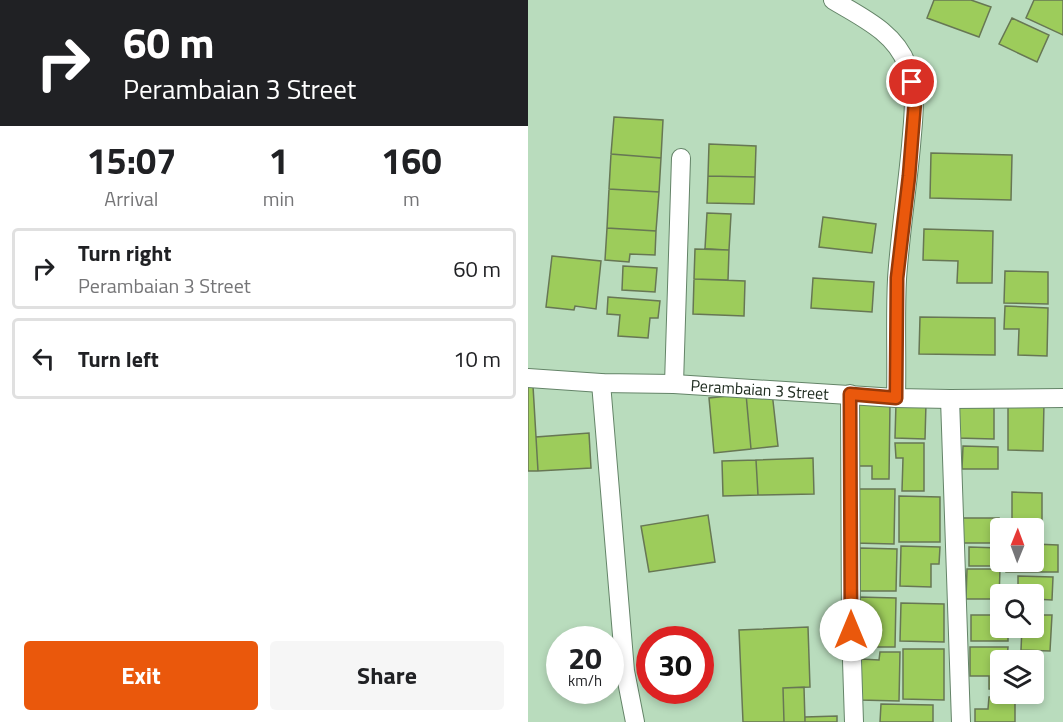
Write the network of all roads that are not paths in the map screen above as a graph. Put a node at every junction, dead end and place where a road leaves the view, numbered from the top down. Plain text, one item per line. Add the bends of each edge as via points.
1 (833, 0) edge
2 (681, 158) dead end
3 (528, 378) edge
4 (601, 383) junction
5 (674, 384) junction
6 (850, 394) junction
7 (896, 398) junction
8 (1063, 398) edge
9 (950, 399) junction
10 (635, 722) edge
11 (854, 722) edge
12 (961, 722) edge

1 - 7 street via 884,32 898,47 912,82 915,101 897,278
2 - 5 street
3 - 4 street, Perambaian 3 Street
4 - 5 street, Perambaian 3 Street
4 - 10 street via 625,671
5 - 6 street, Perambaian 3 Street
6 - 7 street, Perambaian 3 Street
6 - 11 street
7 - 9 street, Perambaian 3 Street
8 - 9 street, Perambaian 3 Street
9 - 12 street

